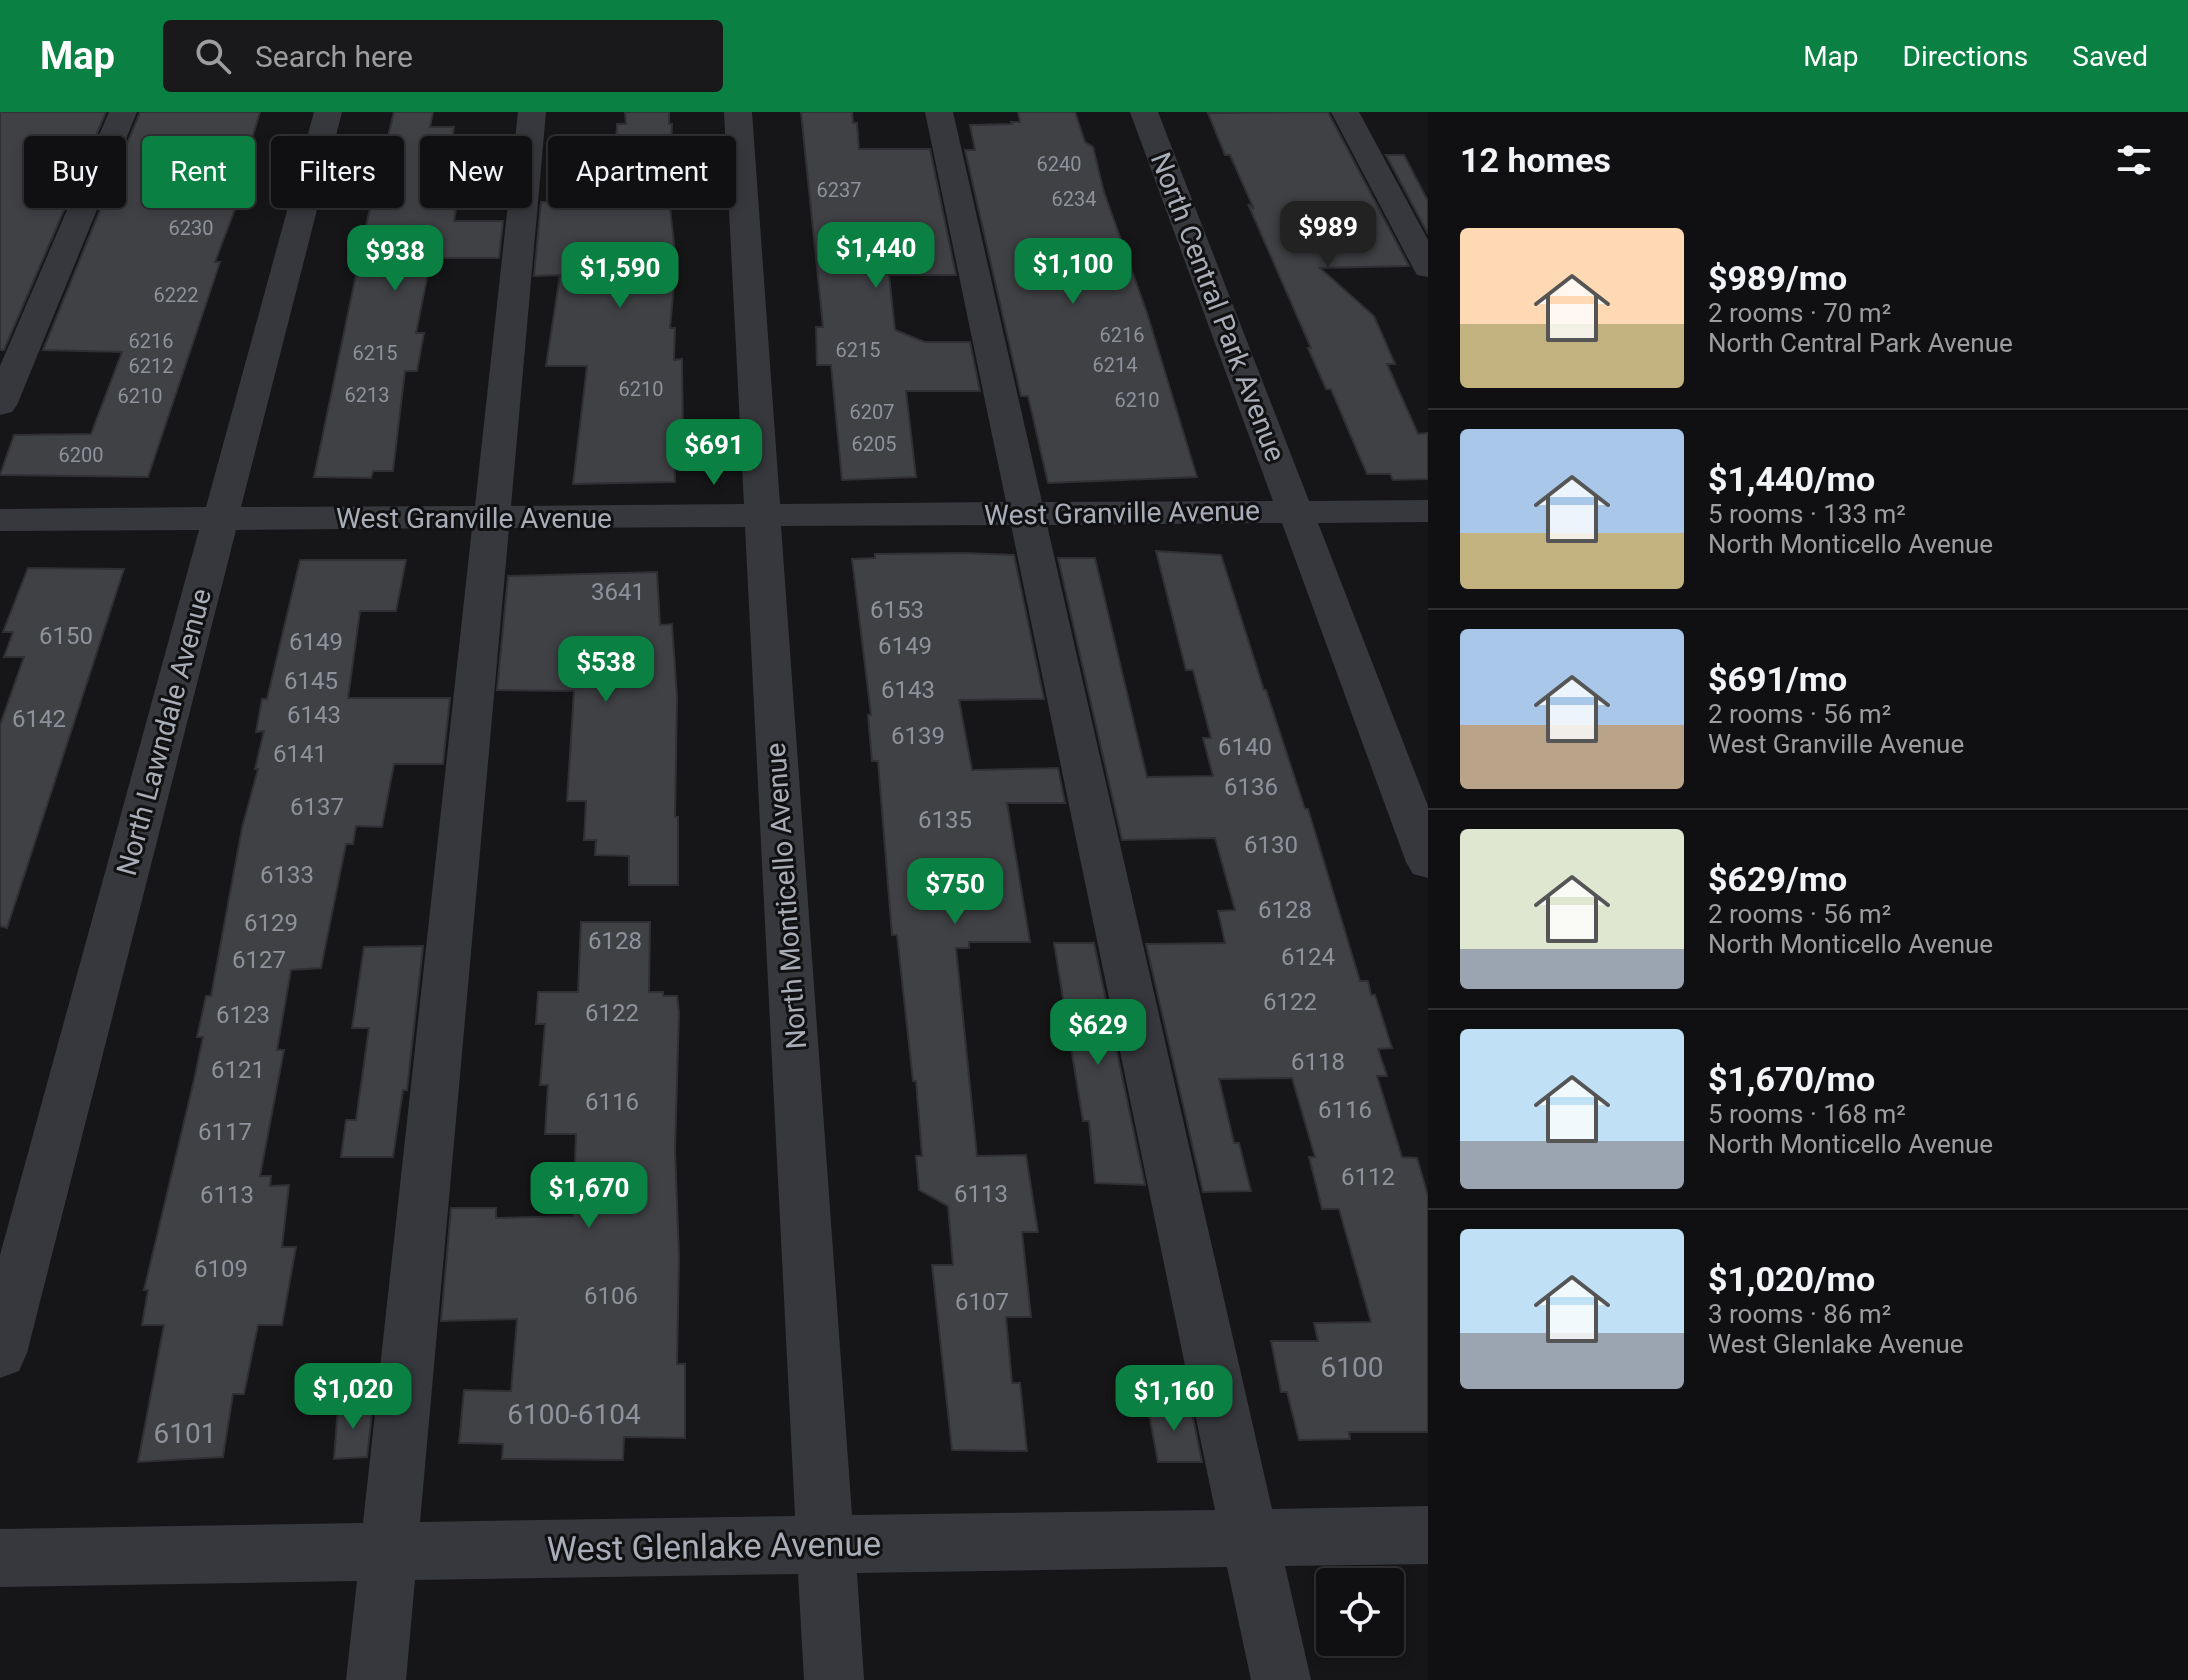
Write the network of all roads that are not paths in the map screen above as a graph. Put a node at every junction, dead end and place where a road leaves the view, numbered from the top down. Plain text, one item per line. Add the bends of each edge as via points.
1 (123, 112) edge
2 (328, 112) edge
3 (532, 112) edge
4 (738, 112) edge
5 (939, 112) edge
6 (1144, 112) edge
7 (1345, 112) edge
8 (1428, 268) edge
9 (0, 405) edge
10 (1295, 511) junction
11 (1428, 511) edge
12 (1027, 514) junction
13 (763, 517) junction
14 (492, 518) junction
15 (220, 519) junction
16 (0, 520) edge
17 (1428, 862) edge
18 (0, 1353) edge
19 (1428, 1535) edge
20 (1250, 1538) junction
21 (826, 1544) junction
22 (389, 1552) junction
23 (0, 1558) edge
24 (376, 1680) edge
25 (834, 1680) edge
26 (1281, 1680) edge

1 - 9 street
2 - 15 street, North Lawndale Avenue
3 - 14 street
4 - 13 street, North Monticello Avenue
5 - 12 street
6 - 10 street, North Central Park Avenue
7 - 8 street
10 - 11 street, West Granville Avenue
10 - 12 street, West Granville Avenue
10 - 17 street, North Central Park Avenue
12 - 13 street, West Granville Avenue
12 - 20 street
13 - 14 street, West Granville Avenue
13 - 21 street, North Monticello Avenue
14 - 15 street, West Granville Avenue
14 - 22 street
15 - 16 street, West Granville Avenue
15 - 18 street, North Lawndale Avenue
19 - 20 street, West Glenlake Avenue
20 - 21 street, West Glenlake Avenue
20 - 26 street
21 - 22 street, West Glenlake Avenue
21 - 25 street, North Monticello Avenue
22 - 23 street, West Glenlake Avenue
22 - 24 street

